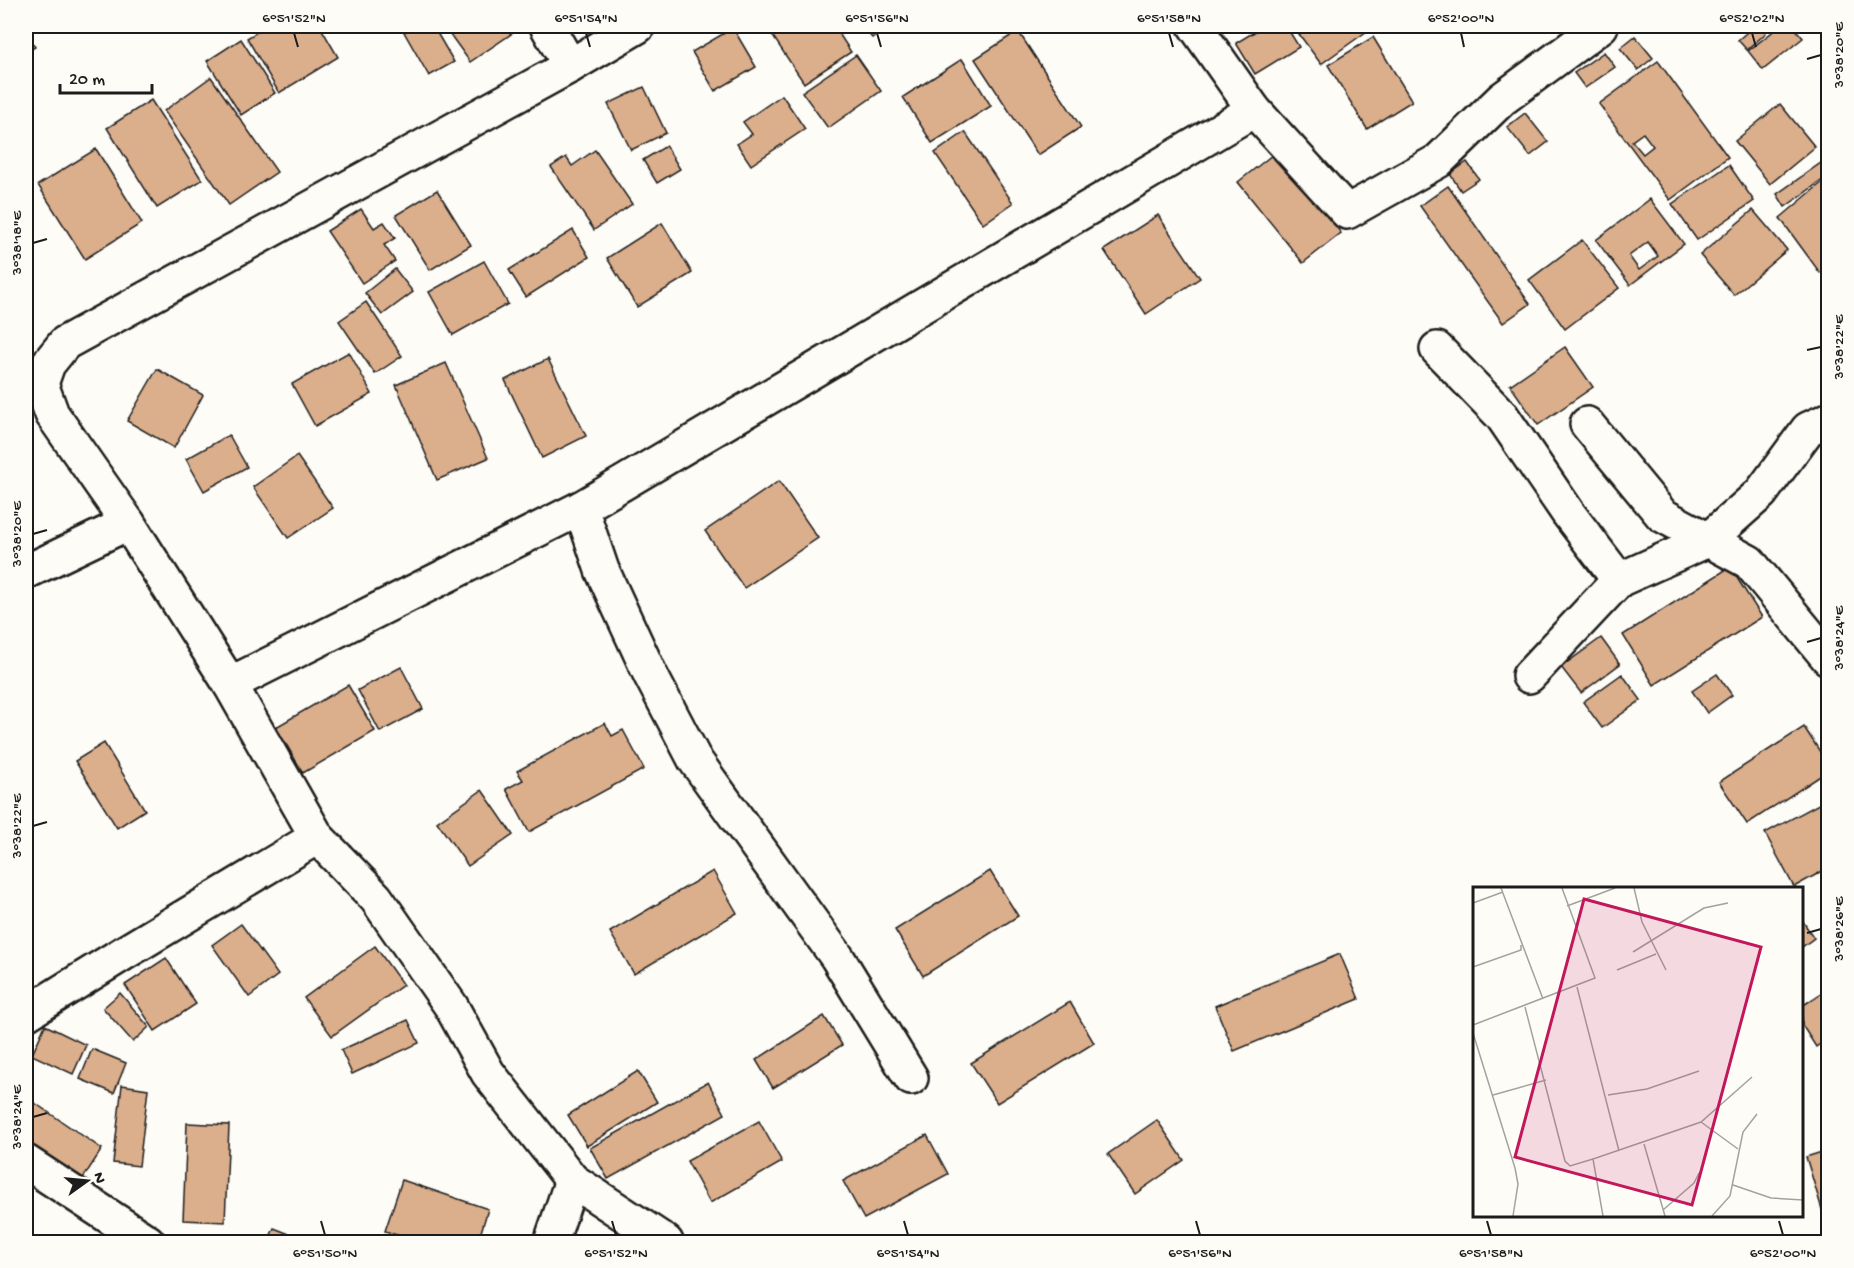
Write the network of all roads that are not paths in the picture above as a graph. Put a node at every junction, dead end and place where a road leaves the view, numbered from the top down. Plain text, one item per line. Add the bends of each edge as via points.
1 (547, 26) edge
2 (638, 26) edge
3 (1195, 26) edge
4 (1601, 26) edge
5 (570, 66) junction
6 (1254, 110) junction
7 (1437, 349) dead end
8 (1828, 420) edge
9 (1587, 424) dead end
10 (581, 508) junction
11 (128, 523) junction
12 (1708, 540) junction
13 (26, 572) edge
14 (1619, 580) junction
15 (1828, 658) edge
16 (1529, 676) dead end
17 (230, 684) junction
18 (318, 837) junction
19 (26, 1014) edge
20 (911, 1078) dead end
21 (26, 1162) edge
22 (572, 1180) junction
23 (148, 1242) edge
24 (551, 1242) edge
25 (666, 1242) edge

1 - 5 street
2 - 5 street
3 - 6 street
4 - 6 street via 1502,99 1438,160 1347,212
5 - 11 street via 65,343 48,364 41,384 52,414
6 - 10 street
7 - 14 street via 1503,416
8 - 12 street via 1808,429 1761,493
9 - 12 street via 1662,515
10 - 17 street
10 - 20 street via 602,570 695,760 837,957
11 - 13 street
11 - 17 street
12 - 14 street
12 - 15 street via 1749,562
14 - 16 street
17 - 18 street
18 - 19 street
18 - 22 street via 376,898 451,1006 488,1073
21 - 23 street
22 - 24 street
22 - 25 street

